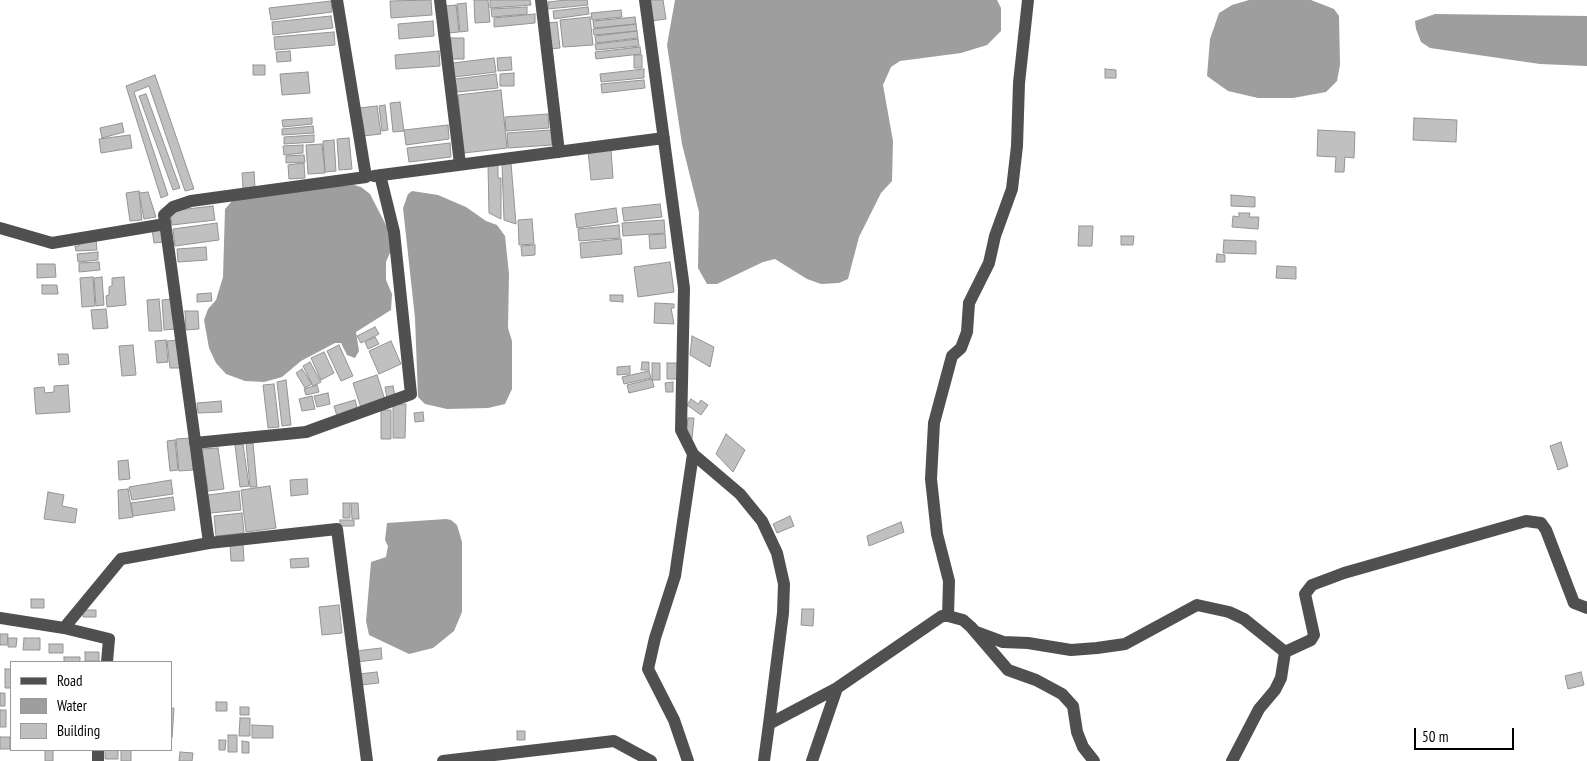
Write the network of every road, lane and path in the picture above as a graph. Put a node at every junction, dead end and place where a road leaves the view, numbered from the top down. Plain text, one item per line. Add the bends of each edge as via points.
1 (337, 0) edge
2 (440, 0) edge
3 (541, 0) edge
4 (645, 0) edge
5 (1028, 0) edge
6 (664, 138) junction
7 (559, 152) junction
8 (460, 164) junction
9 (380, 175) junction
10 (366, 177) junction
11 (165, 224) junction
12 (0, 228) edge
13 (195, 443) junction
14 (693, 454) junction
15 (209, 543) junction
16 (1587, 608) edge
17 (948, 616) junction
18 (0, 618) edge
19 (64, 628) junction
20 (976, 632) junction
21 (1285, 652) junction
22 (107, 661) edge
23 (837, 688) junction
24 (769, 724) junction
25 (367, 761) edge
26 (443, 761) edge
27 (651, 761) edge
28 (688, 761) edge
29 (764, 761) edge
30 (812, 761) edge
31 (1094, 761) edge
32 (1232, 761) edge

1 - 10 street
2 - 8 street
3 - 7 street
4 - 6 street
5 - 17 street via 1012,189 989,263 969,303 967,332 962,348 952,356 934,423 931,479 937,534 949,581
6 - 7 street
6 - 14 street via 684,288 680,430
7 - 8 street
8 - 9 street
9 - 10 street
9 - 13 street via 394,232 411,394 306,432
10 - 11 street via 191,201 164,214
11 - 12 street via 52,243
11 - 13 street
13 - 15 street
14 - 24 street via 740,494 757,514 777,553 784,593
14 - 28 street via 675,576 648,670 674,720
15 - 19 street via 121,559
15 - 25 street via 337,529
16 - 21 street via 1574,603 1571,598 1546,530 1541,523 1526,521 1312,585 1305,594 1314,635
17 - 20 street via 963,620
17 - 23 street via 942,616
18 - 19 street
19 - 22 street via 109,639
20 - 21 street via 1003,642 1071,650 1098,648 1124,644 1197,605 1229,612 1244,620
20 - 31 street via 1008,670 1062,694 1073,706 1077,732
21 - 32 street via 1281,678 1259,709
23 - 24 street
23 - 30 street
24 - 29 street
26 - 27 street via 614,741

